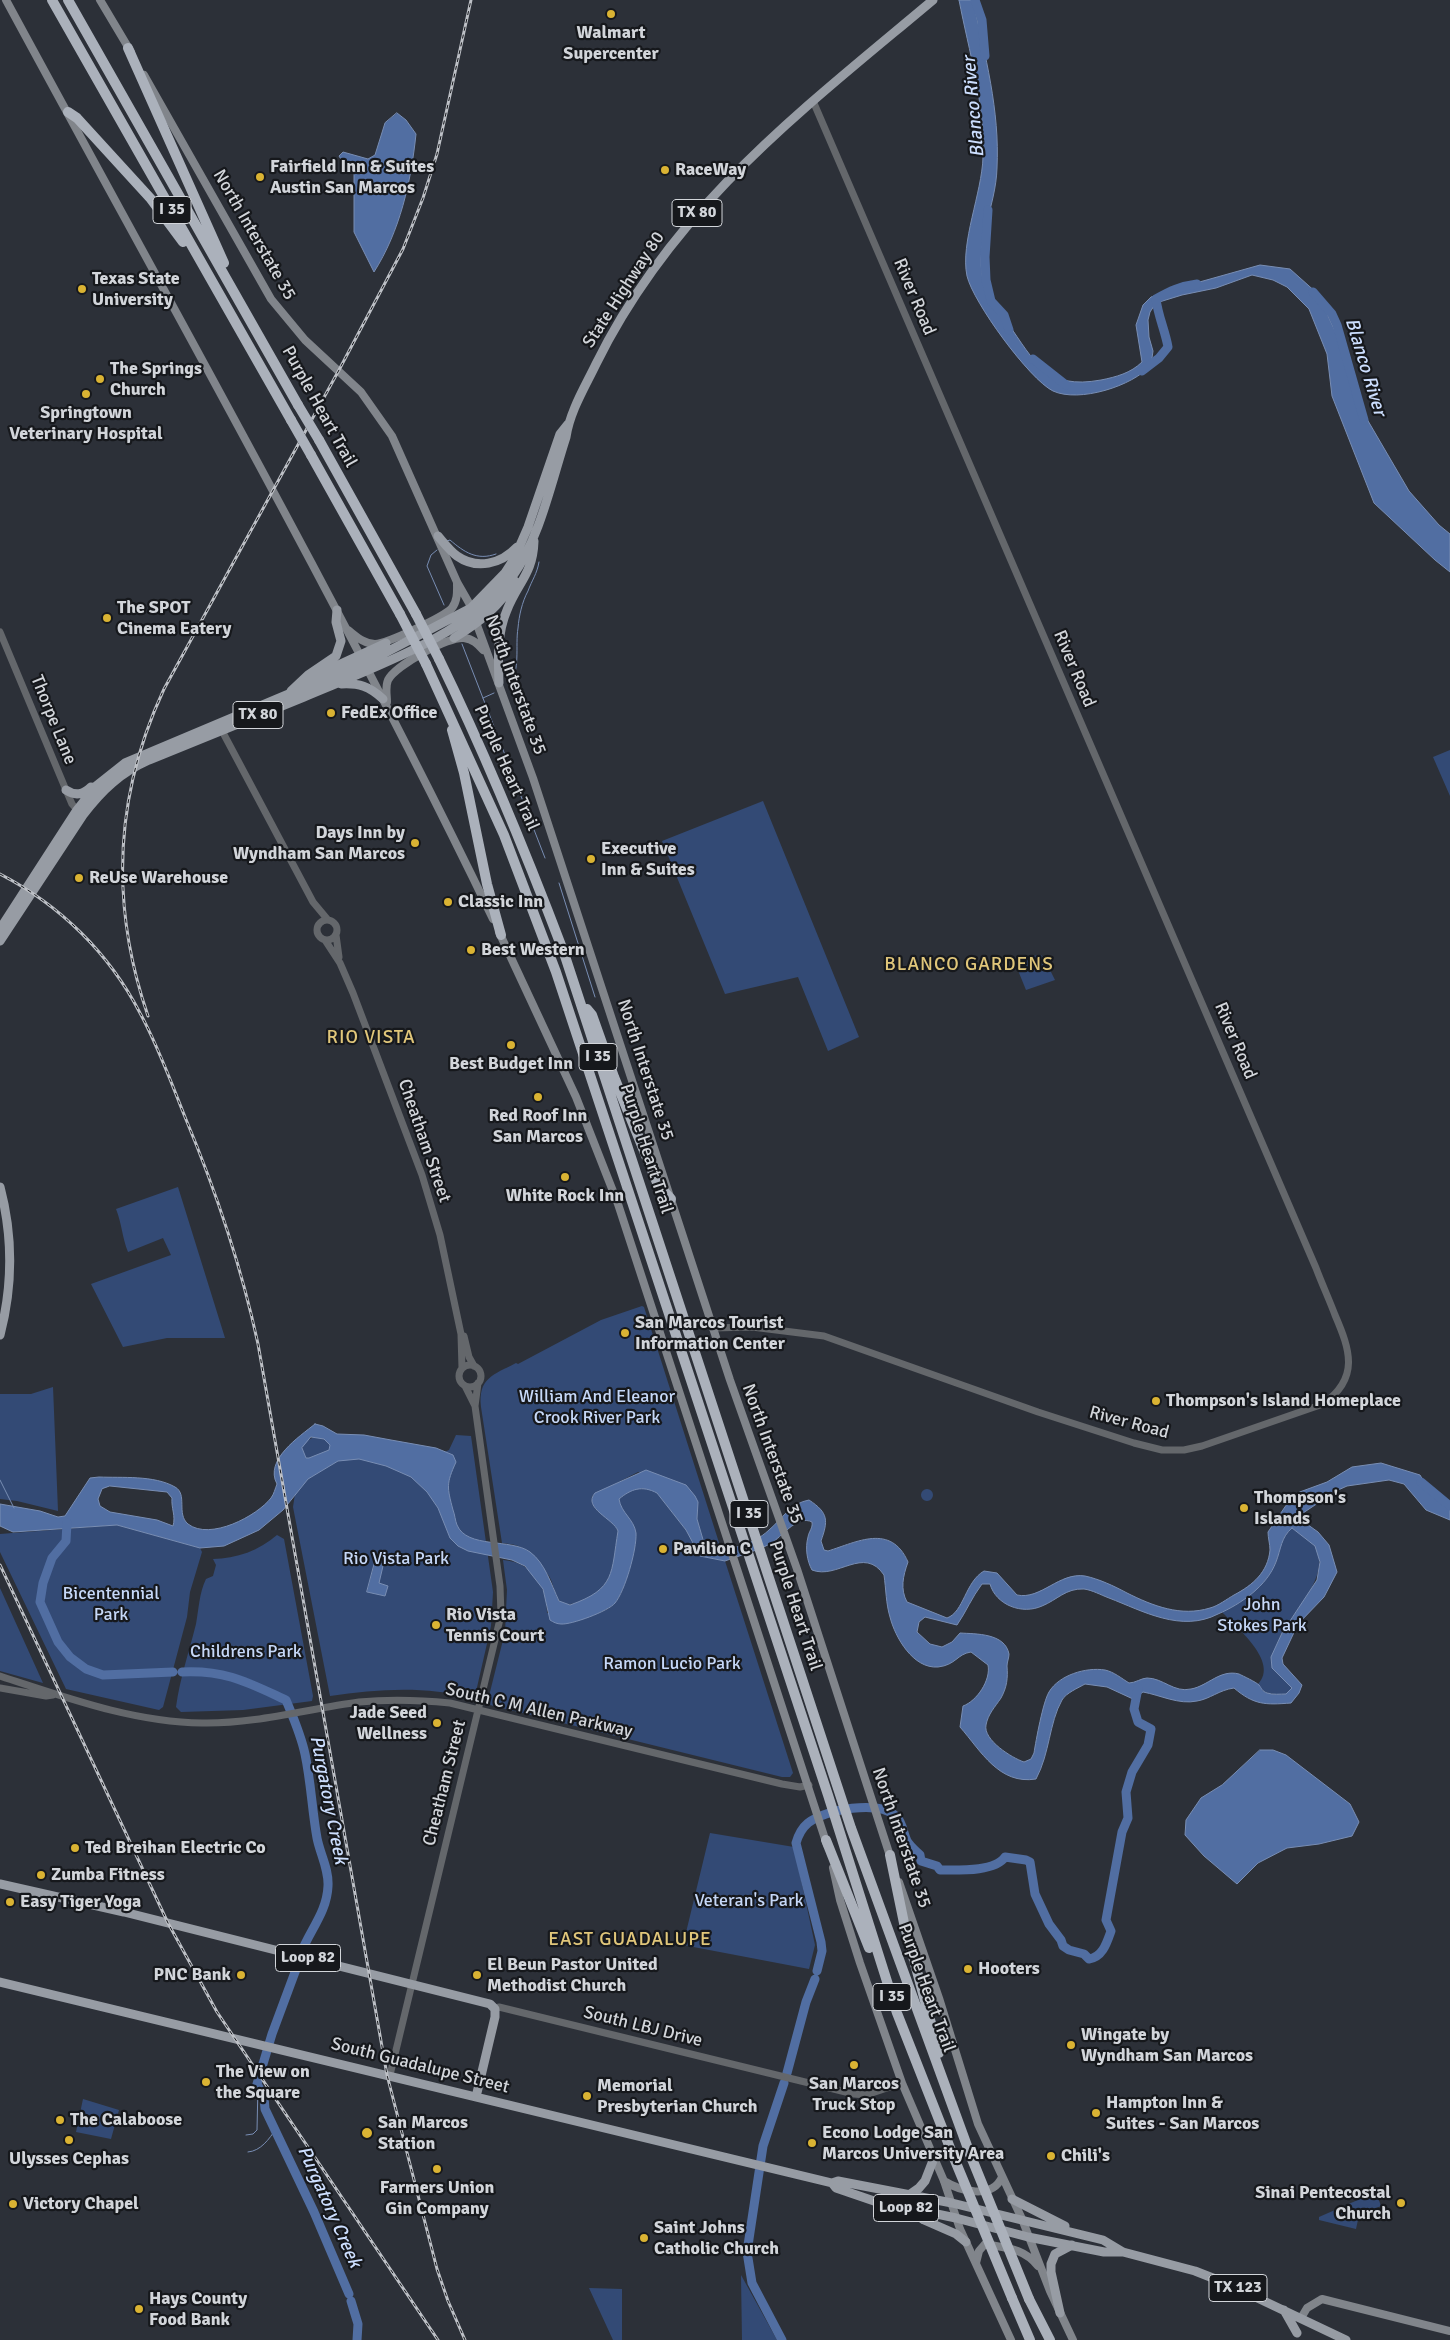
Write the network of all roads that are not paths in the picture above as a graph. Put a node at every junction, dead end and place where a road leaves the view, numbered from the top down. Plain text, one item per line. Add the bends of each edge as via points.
1 (6, 0) edge
2 (52, 0) edge
3 (68, 0) edge
4 (100, 0) edge
5 (933, 0) edge
6 (128, 48) junction
7 (813, 101) junction
8 (68, 112) junction
9 (238, 298) junction
10 (244, 337) junction
11 (568, 424) junction
12 (543, 478) junction
13 (438, 536) junction
14 (534, 539) junction
15 (522, 542) junction
16 (524, 555) junction
17 (457, 582) junction
18 (337, 610) junction
19 (472, 612) junction
20 (477, 624) junction
21 (346, 628) junction
22 (0, 632) edge
23 (454, 638) junction
24 (386, 643) junction
25 (489, 658) junction
26 (363, 663) junction
27 (499, 683) junction
28 (333, 684) junction
29 (305, 687) junction
30 (289, 694) junction
31 (444, 700) junction
32 (385, 703) junction
33 (247, 720) junction
34 (220, 727) junction
35 (105, 777) junction
36 (66, 790) junction
37 (80, 813) junction
38 (313, 902) junction
39 (328, 920) junction
40 (318, 926) junction
41 (0, 928) edge
42 (336, 934) junction
43 (501, 935) junction
44 (325, 940) junction
45 (0, 941) edge
46 (340, 963) junction
47 (580, 1002) junction
48 (0, 1187) edge
49 (671, 1200) junction
50 (713, 1328) junction
51 (461, 1334) junction
52 (0, 1335) edge
53 (474, 1366) junction
54 (462, 1368) junction
55 (478, 1383) junction
56 (465, 1386) junction
57 (475, 1406) junction
58 (0, 1676) edge
59 (0, 1688) edge
60 (53, 1695) junction
61 (479, 1709) junction
62 (809, 1786) junction
63 (825, 1839) junction
64 (888, 1851) junction
65 (0, 1884) edge
66 (0, 1982) edge
67 (412, 1984) junction
68 (895, 2006) junction
69 (495, 2009) junction
70 (390, 2075) junction
71 (902, 2083) junction
72 (476, 2097) junction
73 (956, 2116) junction
74 (934, 2158) junction
75 (1002, 2177) junction
76 (944, 2181) junction
77 (832, 2183) junction
78 (909, 2195) junction
79 (1012, 2199) junction
80 (952, 2203) junction
81 (907, 2209) junction
82 (956, 2218) junction
83 (1022, 2219) junction
84 (1076, 2233) junction
85 (1028, 2237) junction
86 (966, 2242) junction
87 (1072, 2245) junction
88 (1123, 2252) junction
89 (976, 2265) junction
90 (1043, 2272) junction
91 (1284, 2310) junction
92 (1060, 2313) junction
93 (1302, 2318) junction
94 (1316, 2325) junction
95 (1450, 2331) edge
96 (1011, 2340) edge
97 (1030, 2340) edge
98 (1050, 2340) edge
99 (1073, 2340) edge
100 (1346, 2340) edge

1 - 8 main road
2 - 10 highway, Purple Heart Trail / I 35
3 - 9 highway, Purple Heart Trail / I 35
4 - 6 main road, North Interstate 35
5 - 7 main road, State Highway 80 / TX 80
6 - 9 highway
6 - 13 main road, North Interstate 35 via 272,299 306,340 348,378 392,436
7 - 11 main road, State Highway 80 / TX 80 via 748,159 678,236 612,333
7 - 50 street, River Road via 1312,1259 1344,1335 1349,1359 1344,1381 1338,1391 1322,1404 1202,1446 1171,1450 1134,1443 1038,1412 824,1336 752,1327
8 - 10 highway via 164,215
8 - 18 main road
9 - 47 highway, Purple Heart Trail / I 35, bridge via 439,659 514,825
10 - 31 highway, Purple Heart Trail / I 35, bridge via 400,614
11 - 12 main road, State Highway 80 / TX 80 via 560,434
11 - 14 main road, State Highway 80 / TX 80
12 - 15 main road, State Highway 80 / TX 80
12 - 16 main road
13 - 15 main road via 456,556 475,564 502,560
13 - 17 main road, North Interstate 35
14 - 16 main road, State Highway 80 / TX 80
14 - 27 main road via 529,571 510,602 501,627
15 - 19 main road, State Highway 80 / TX 80 via 505,574
16 - 19 main road, State Highway 80 / TX 80 via 506,585
16 - 20 main road via 520,572 510,590
17 - 19 main road, North Interstate 35
17 - 24 main road via 457,596 451,608
18 - 21 main road
18 - 30 main road via 336,622 341,641 336,656 308,675
19 - 20 main road, North Interstate 35
19 - 26 main road, State Highway 80 / TX 80 via 462,623
20 - 23 main road
20 - 25 main road, North Interstate 35
21 - 24 main road via 367,643
21 - 26 main road
22 - 36 street, Thorpe Lane
23 - 25 main road via 479,644
23 - 32 main road via 392,673 387,682
24 - 26 main road
25 - 27 main road, North Interstate 35
26 - 28 main road, TX 80
26 - 29 main road, TX 80
26 - 32 main road
27 - 49 main road, North Interstate 35
28 - 32 main road via 362,685 374,690
28 - 33 main road, TX 80
29 - 30 main road, TX 80
29 - 33 main road
30 - 34 main road, TX 80
31 - 43 highway
31 - 68 highway, Purple Heart Trail / I 35 via 497,818 545,941
32 - 43 main road
33 - 34 main road, TX 80
34 - 35 main road, TX 80 via 137,756
34 - 37 main road, TX 80 via 127,771
34 - 38 street
35 - 36 main road via 81,793 73,794
35 - 37 main road, TX 80
36 - 37 street, Thorpe Lane
37 - 41 main road, TX 80
37 - 45 main road, TX 80
38 - 39 street
38 - 40 street
39 - 40 street
39 - 42 street via 336,925
40 - 44 street via 318,935
42 - 44 street via 331,940
42 - 46 street, Cheatham Street
43 - 62 main road via 576,1097 608,1178
44 - 46 street, Cheatham Street
46 - 51 street, Cheatham Street via 422,1175 440,1235
47 - 49 highway via 592,1015 658,1185
47 - 73 highway, Purple Heart Trail / I 35 via 839,1793
48 - 52 main road via 7,1219 10,1265 8,1298
49 - 50 main road, North Interstate 35
50 - 64 main road, North Interstate 35 via 797,1569
51 - 53 street, Cheatham Street
51 - 54 street, Cheatham Street
53 - 54 street
53 - 55 street via 481,1374
54 - 56 street via 459,1378
55 - 56 street
55 - 57 street, Cheatham Street
56 - 57 street, Cheatham Street
57 - 61 street, Cheatham Street via 501,1615
58 - 60 street, South C M Allen Parkway
59 - 60 street, South C M Allen Parkway
60 - 61 street, South C M Allen Parkway via 165,1720 202,1723 236,1722 359,1702 394,1700 450,1703
61 - 62 street, South C M Allen Parkway via 782,1784
61 - 67 street, Cheatham Street
62 - 63 main road
63 - 68 highway
63 - 71 main road via 840,1900
64 - 73 highway via 904,1924
64 - 75 main road, North Interstate 35 via 978,2124
65 - 67 main road, South LBJ Drive / Loop 82
66 - 70 main road, South Guadalupe Street / Loop 82
67 - 69 main road, South LBJ Drive / Loop 82 via 487,2003
67 - 70 street, Cheatham Street
68 - 97 highway, Purple Heart Trail / I 35, bridge
69 - 71 street, South LBJ Drive via 854,2094 866,2096
69 - 72 main road
70 - 72 main road, South Guadalupe Street / Loop 82
71 - 74 main road
72 - 77 main road, South Guadalupe Street / Loop 82
73 - 98 highway, Purple Heart Trail / I 35, bridge via 1029,2299
74 - 76 main road
74 - 78 main road via 925,2182
75 - 76 main road via 999,2184 979,2192 961,2190
75 - 79 main road, North Interstate 35
76 - 80 main road
77 - 78 main road, South Guadalupe Street / TX 123 via 838,2181
77 - 81 main road, South Guadalupe Street / Loop 82 via 850,2193
78 - 80 main road, South Guadalupe Street / TX 123
79 - 83 main road, North Interstate 35
79 - 84 main road
80 - 82 main road
80 - 83 main road, South Guadalupe Street / TX 123
81 - 82 main road, South Guadalupe Street / Loop 82
81 - 86 main road
82 - 85 main road, South Guadalupe Street / TX 123
82 - 86 main road
83 - 84 main road, South Guadalupe Street / TX 123
83 - 85 main road, North Interstate 35
84 - 88 main road, South Guadalupe Street / TX 123 via 1103,2240
85 - 87 main road, South Guadalupe Street / TX 123
85 - 90 main road, North Interstate 35
86 - 89 main road
87 - 88 main road, South Guadalupe Street / TX 123 via 1104,2252
87 - 92 main road via 1055,2254 1051,2264
88 - 91 main road, South Guadalupe Street / TX 123 via 1195,2272
89 - 90 main road via 979,2251 986,2244 1023,2252
89 - 96 main road
90 - 92 main road, North Interstate 35
91 - 93 main road, South Guadalupe Street / TX 123
91 - 94 main road via 1298,2335 1305,2328
92 - 99 main road, North Interstate 35
93 - 94 main road, South Guadalupe Street / TX 123
93 - 95 main road via 1307,2308 1322,2298
94 - 100 main road, South Guadalupe Street / TX 123

